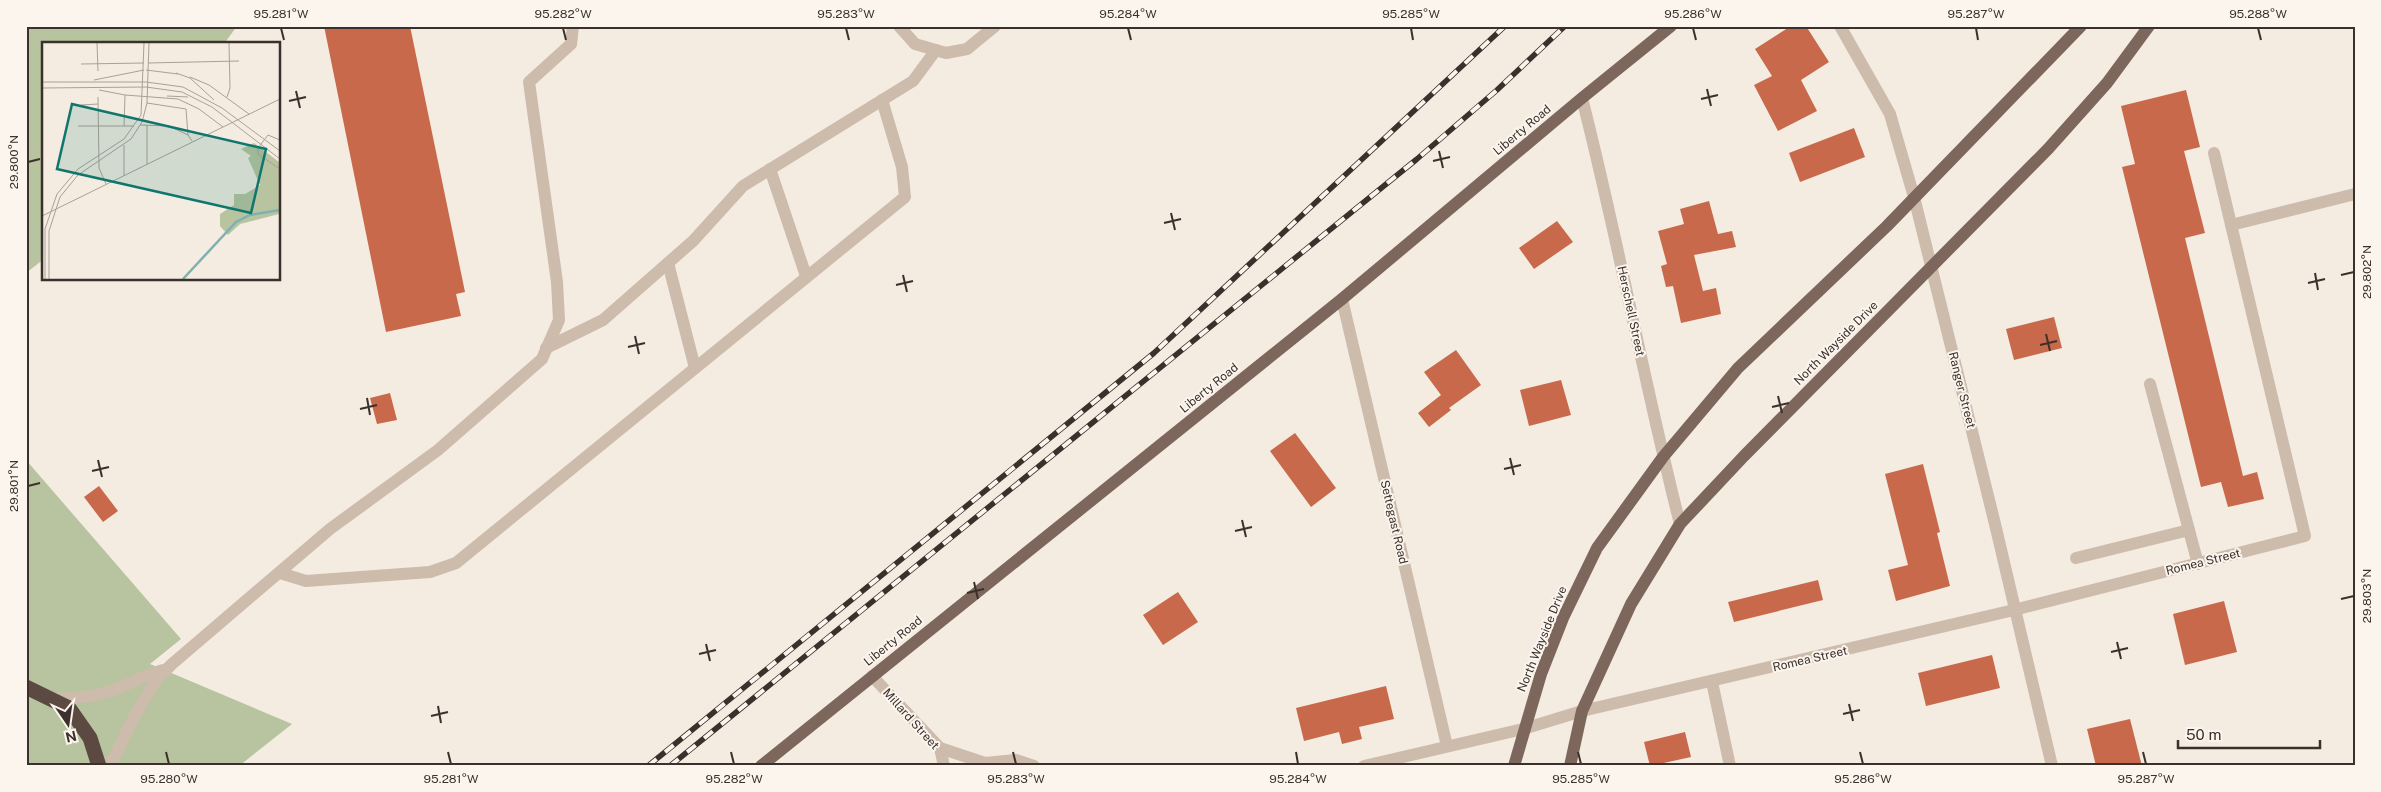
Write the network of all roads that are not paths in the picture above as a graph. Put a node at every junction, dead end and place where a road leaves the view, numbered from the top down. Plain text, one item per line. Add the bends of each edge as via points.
1 (573, 26) edge
2 (899, 26) edge
3 (995, 26) edge
4 (1671, 26) edge
5 (1840, 26) edge
6 (2081, 26) edge
7 (2149, 26) edge
8 (936, 50) junction
9 (1582, 98) junction
10 (882, 100) junction
11 (2214, 152) dead end
12 (770, 170) junction
13 (2355, 194) edge
14 (1914, 197) junction
15 (2231, 225) junction
16 (668, 263) junction
17 (1932, 266) junction
18 (806, 276) junction
19 (1342, 299) junction
20 (546, 348) junction
21 (695, 368) junction
22 (2150, 384) dead end
23 (1663, 457) junction
24 (1680, 524) junction
25 (2189, 530) junction
26 (2076, 558) dead end
27 (2198, 564) junction
28 (280, 574) junction
29 (2014, 610) junction
30 (167, 670) junction
31 (872, 676) junction
32 (1712, 682) junction
33 (26, 687) edge
34 (52, 700) junction
35 (1582, 711) junction
36 (1523, 729) junction
37 (1447, 746) junction
38 (940, 748) junction
39 (101, 766) edge
40 (761, 766) edge
41 (944, 766) edge
42 (1034, 766) edge
43 (1364, 766) edge
44 (1514, 766) edge
45 (1570, 766) edge
46 (1730, 766) edge
47 (2052, 766) edge

1 - 20 street via 572,44 529,82 557,282 559,320
2 - 8 street via 915,44
3 - 8 street via 967,49 946,53
4 - 9 main road, Liberty Road
5 - 14 street, Ranger Street via 1890,114
6 - 14 main road, North Wayside Drive
7 - 17 main road, North Wayside Drive via 2107,83 2048,149
8 - 10 street via 913,82
9 - 19 main road, Liberty Road
9 - 23 street, Herschell Street via 1606,190
10 - 12 street
10 - 18 street via 902,168 905,197
11 - 15 street
12 - 16 street via 744,186
12 - 18 street
13 - 15 street
14 - 17 street, Ranger Street
14 - 23 main road, North Wayside Drive via 1738,368
15 - 27 street, Romea Street via 2305,536
16 - 20 street via 603,320
16 - 21 street
17 - 24 main road, North Wayside Drive
17 - 29 street, Ranger Street
18 - 21 street
19 - 31 main road, Liberty Road
19 - 37 street, Settegast Road
20 - 28 street via 542,359 438,450 330,529
21 - 28 street via 456,563 430,572 306,581
22 - 25 street
23 - 24 street, Herschell Street
23 - 36 main road, North Wayside Drive via 1597,548 1563,618
24 - 35 main road, North Wayside Drive via 1631,604
25 - 26 street
25 - 27 street
27 - 29 street, Romea Street
28 - 30 street
29 - 32 street, Romea Street
29 - 47 street, Ranger Street
30 - 34 street via 151,673 100,694
30 - 39 street via 136,713 113,760
31 - 38 street, Millard Street
31 - 40 main road, Liberty Road
32 - 35 street, Romea Street
32 - 46 street
33 - 34 highway
34 - 39 highway via 70,708 90,738
35 - 36 street, Romea Street
35 - 45 main road, North Wayside Drive
36 - 37 street, Romea Street
36 - 44 main road, North Wayside Drive
37 - 43 street, Romea Street
38 - 41 street, Millard Street
38 - 42 street via 985,763 1016,760

